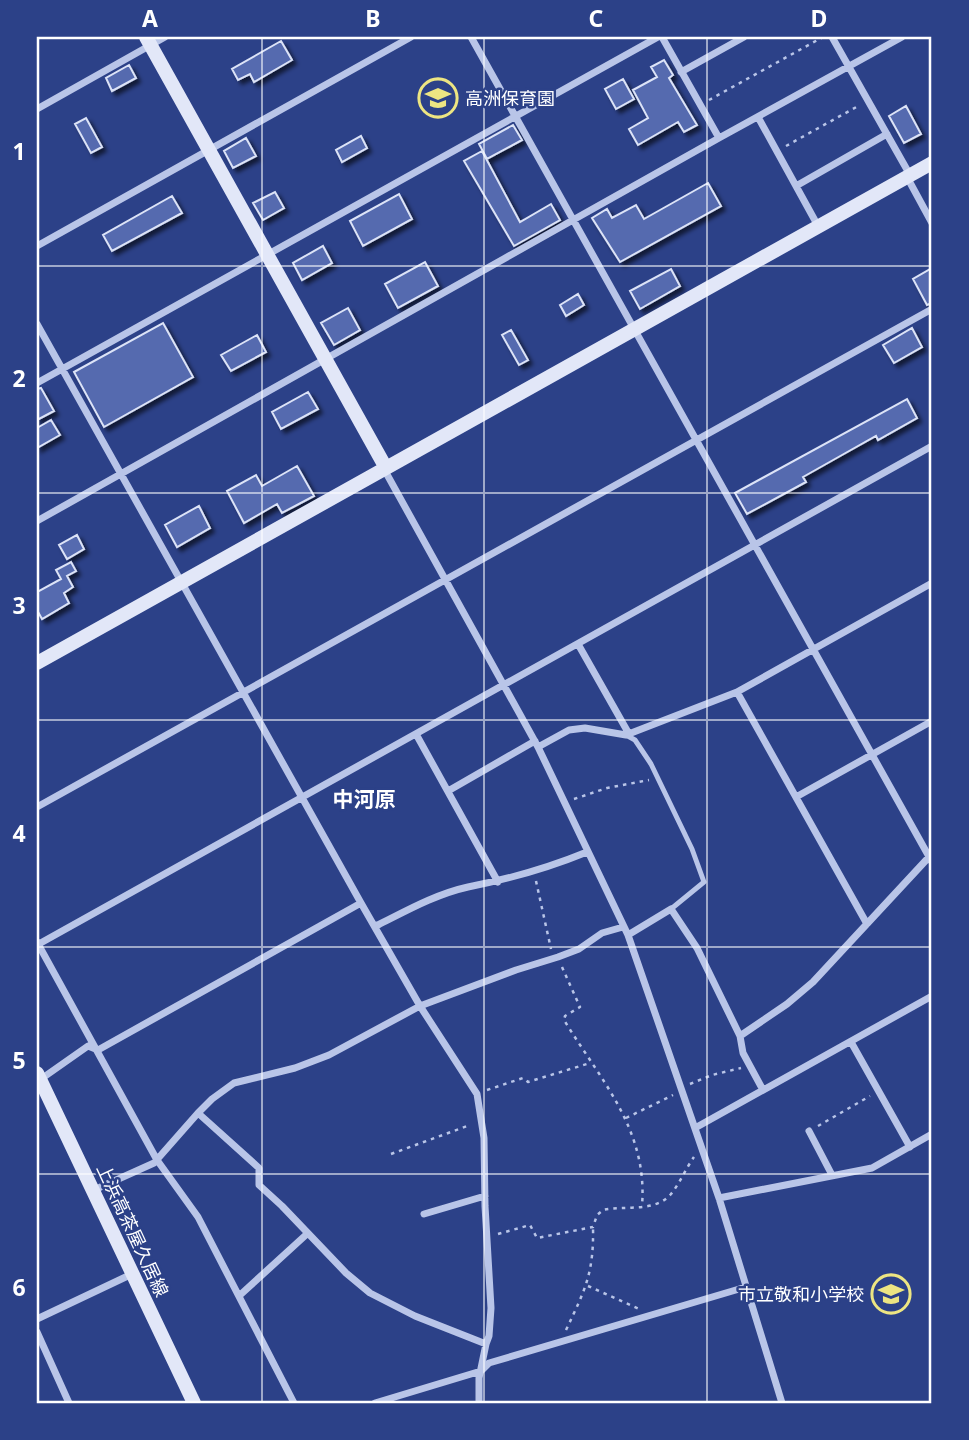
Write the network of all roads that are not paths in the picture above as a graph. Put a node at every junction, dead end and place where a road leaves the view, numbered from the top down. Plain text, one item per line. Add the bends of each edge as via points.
1 (165, 37) edge
2 (411, 37) edge
3 (471, 37) edge
4 (660, 37) edge
5 (744, 37) edge
6 (832, 37) edge
7 (902, 37) edge
8 (149, 41) edge
9 (849, 66) junction
10 (681, 72) junction
11 (37, 108) edge
12 (516, 116) junction
13 (758, 117) junction
14 (887, 134) junction
15 (719, 138) junction
16 (209, 150) junction
17 (932, 163) edge
18 (908, 176) junction
19 (796, 186) junction
20 (574, 220) junction
21 (932, 223) edge
22 (818, 226) junction
23 (37, 246) edge
24 (268, 255) junction
25 (932, 309) edge
26 (37, 324) edge
27 (634, 329) junction
28 (326, 359) junction
29 (62, 369) junction
30 (37, 383) edge
31 (697, 440) junction
32 (932, 446) edge
33 (385, 468) junction
34 (121, 474) junction
35 (37, 521) edge
36 (755, 545) junction
37 (446, 581) junction
38 (182, 582) junction
39 (932, 583) edge
40 (578, 643) junction
41 (813, 650) junction
42 (37, 663) edge
43 (504, 685) junction
44 (243, 692) junction
45 (737, 692) junction
46 (932, 721) edge
47 (416, 734) junction
48 (627, 734) junction
49 (537, 744) junction
50 (872, 755) junction
51 (448, 791) junction
52 (796, 797) junction
53 (302, 798) junction
54 (37, 807) edge
55 (587, 852) junction
56 (931, 859) edge
57 (498, 882) junction
58 (361, 903) junction
59 (671, 909) junction
60 (867, 924) junction
61 (374, 925) junction
62 (626, 931) junction
63 (37, 943) edge
64 (932, 996) edge
65 (420, 1006) junction
66 (740, 1036) junction
67 (851, 1041) junction
68 (97, 1050) junction
69 (38, 1078) edge
70 (763, 1090) junction
71 (198, 1113) junction
72 (695, 1128) junction
73 (809, 1131) road end
74 (932, 1134) edge
75 (910, 1147) junction
76 (158, 1160) junction
77 (832, 1175) junction
78 (94, 1190) junction
79 (485, 1196) junction
80 (719, 1198) junction
81 (424, 1214) dead end
82 (309, 1233) junction
83 (132, 1274) junction
84 (747, 1287) junction
85 (239, 1296) junction
86 (37, 1319) edge
87 (37, 1332) edge
88 (486, 1344) junction
89 (481, 1371) junction
90 (69, 1403) edge
91 (194, 1403) edge
92 (294, 1403) edge
93 (375, 1403) edge
94 (478, 1403) edge
95 (782, 1403) edge

1 - 8 street
2 - 16 street
3 - 12 street
4 - 10 street
4 - 12 street
5 - 10 street
6 - 9 street
7 - 9 street
8 - 11 street
8 - 16 street
9 - 13 street
9 - 14 street
10 - 15 street
12 - 20 street
12 - 24 street
13 - 15 street
13 - 19 street
14 - 18 street
14 - 19 street
15 - 20 street
16 - 23 street
16 - 24 street
17 - 18 street
18 - 21 street
18 - 22 street
19 - 22 street
20 - 27 street
20 - 28 street
22 - 27 street
24 - 28 street
24 - 29 street
25 - 31 street
26 - 29 street
27 - 31 street
27 - 33 street
28 - 33 street
28 - 34 street
29 - 30 street
29 - 34 street
31 - 36 street
31 - 37 street
32 - 36 street
33 - 37 street
33 - 38 street
34 - 35 street
34 - 38 street
36 - 40 street
36 - 41 street
37 - 43 street
37 - 44 street
38 - 42 street
38 - 44 street
39 - 41 street
40 - 43 street
40 - 48 street
41 - 45 street
41 - 50 street
43 - 47 street
43 - 49 street
44 - 53 street
44 - 54 street
45 - 48 street
45 - 52 street
46 - 50 street
47 - 51 street
47 - 53 street
48 - 49 street via 585,728
48 - 59 lane via 658,777 704,881
49 - 51 street
49 - 55 street
50 - 52 street
50 - 56 street
51 - 57 street
52 - 60 street
53 - 58 street
53 - 63 street
55 - 57 street
55 - 62 street
56 - 60 street
57 - 61 street via 468,887
58 - 61 street
58 - 68 street
59 - 62 street
59 - 66 street via 697,948
60 - 66 street via 813,982
61 - 65 street
62 - 65 street via 602,933 555,958
62 - 72 street
63 - 68 street
64 - 67 street
65 - 71 street via 329,1055 234,1083
65 - 79 street via 477,1094
66 - 70 street via 743,1053
67 - 70 street
67 - 75 street
68 - 69 street via 88,1046
68 - 76 street
69 - 78 street, 上浜高茶屋久居線
70 - 72 street
71 - 76 street
71 - 82 street via 259,1168 259,1185
72 - 80 street
73 - 77 street
74 - 75 street
75 - 77 street via 872,1168
76 - 78 street
76 - 85 street via 198,1217
77 - 80 street
78 - 83 street, 上浜高茶屋久居線
79 - 81 street
79 - 88 street via 491,1308
80 - 84 street
82 - 85 street
82 - 88 street via 370,1293
83 - 86 street
83 - 91 street, 上浜高茶屋久居線
84 - 89 street via 489,1363
84 - 95 street
85 - 92 street
87 - 90 street
88 - 89 street
89 - 93 street
89 - 94 street

